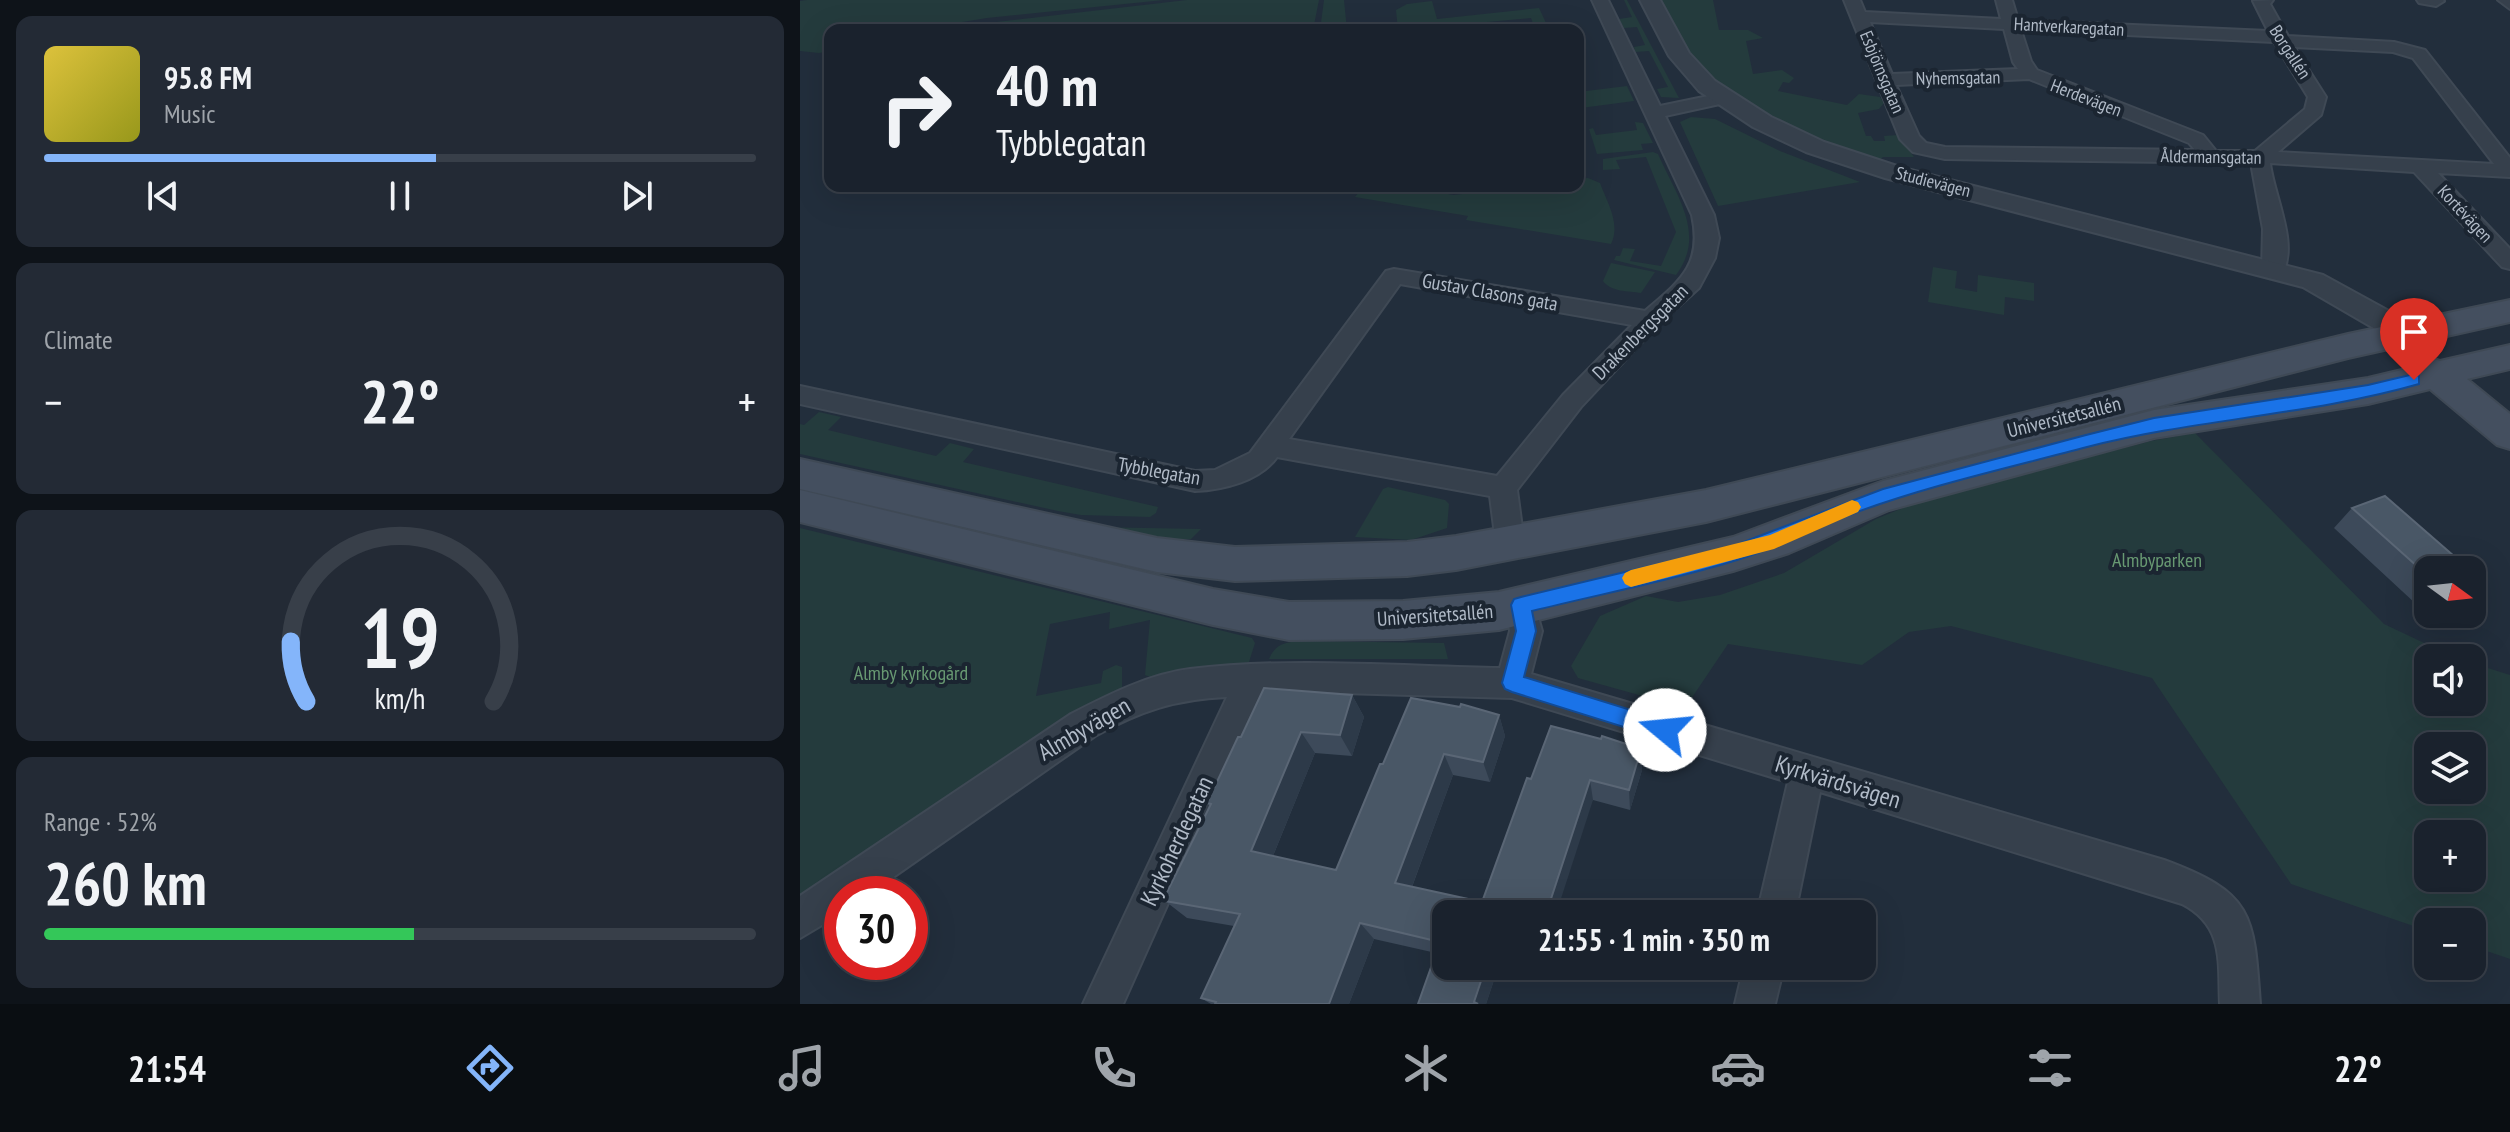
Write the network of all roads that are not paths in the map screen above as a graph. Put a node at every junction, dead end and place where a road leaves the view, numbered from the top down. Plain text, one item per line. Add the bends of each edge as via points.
1 (1600, 0) edge
2 (1650, 0) edge
3 (2004, 0) edge
4 (2262, 0) edge
5 (2425, 0) edge
6 (2436, 1) edge
7 (1855, 8) edge
8 (2010, 24) junction
9 (2280, 39) junction
10 (2031, 74) junction
11 (1885, 80) junction
12 (1723, 98) junction
13 (1654, 113) junction
14 (1914, 143) joint
15 (2211, 157) junction
16 (2260, 157) junction
17 (2420, 166) junction
18 (2510, 171) edge
19 (2510, 262) edge
20 (2273, 271) junction
21 (2510, 311) edge
22 (1650, 320) junction
23 (2396, 336) junction
24 (2510, 357) edge
25 (2449, 372) junction
26 (800, 395) edge
27 (2509, 424) edge
28 (1273, 446) junction
29 (800, 474) edge
30 (1503, 488) junction
31 (800, 506) edge
32 (1510, 543) junction
33 (1521, 605) junction
34 (1252, 679) junction
35 (1512, 683) junction
36 (1807, 773) junction
37 (1779, 900) edge
38 (800, 919) edge
39 (1761, 980) edge
40 (1103, 1004) edge
41 (1755, 1004) edge
42 (2240, 1004) edge

1 - 13 street, Drakenbergsgatan
2 - 12 street, Studievägen via 1686,64
3 - 8 street, Herdevägen
4 - 9 street, Borgallén
5 - 6 street
7 - 8 street, Hantverkaregatan
7 - 11 street, Esbjörnsgatan
8 - 9 street, Hantverkaregatan
8 - 10 street, Herdevägen
9 - 16 street, Borgallén via 2314,89 2317,104
9 - 18 street, Hantverkaregatan via 2394,47 2419,54
10 - 11 street, Nyhemsgatan
10 - 15 street, Herdevägen via 2196,139
11 - 14 street, Esbjörnsgatan
12 - 13 street
12 - 20 street, Studievägen via 1786,134 1847,159
13 - 22 street, Drakenbergsgatan via 1708,238 1691,283
14 - 15 street, Åldermansgatan via 1945,153
15 - 16 street, Åldermansgatan
16 - 17 street, Åldermansgatan
16 - 20 street via 2277,242
17 - 18 street, Åldermansgatan
17 - 19 street, Kortévägen
20 - 23 street, Studievägen
21 - 23 main road, Universitetsallén
22 - 28 street, Gustav Clasons gata via 1394,276
22 - 30 street, Drakenbergsgatan via 1572,401
23 - 25 main road
23 - 32 main road, Universitetsallén via 1706,506
24 - 25 main road, Universitetsallén
25 - 27 main road
25 - 33 main road, Universitetsallén via 2368,391 2154,424 2086,441 1883,496 1733,554
26 - 28 street, Tybblegatan via 1195,481 1242,471
28 - 30 street
29 - 32 main road, Universitetsallén via 1157,555 1235,564 1407,559
30 - 32 street
31 - 33 main road, Universitetsallén via 1289,621 1450,617
32 - 33 main road
33 - 35 street via 1526,631
34 - 35 street, Almbyvägen
34 - 38 street, Almbyvägen via 1188,684 1124,703 1006,776
34 - 40 street, Kyrkoherdegatan
35 - 36 street, Kyrkvärdsvägen
36 - 37 street
36 - 42 street, Kyrkvärdsvägen via 2206,896 2224,911 2235,944
39 - 41 street

